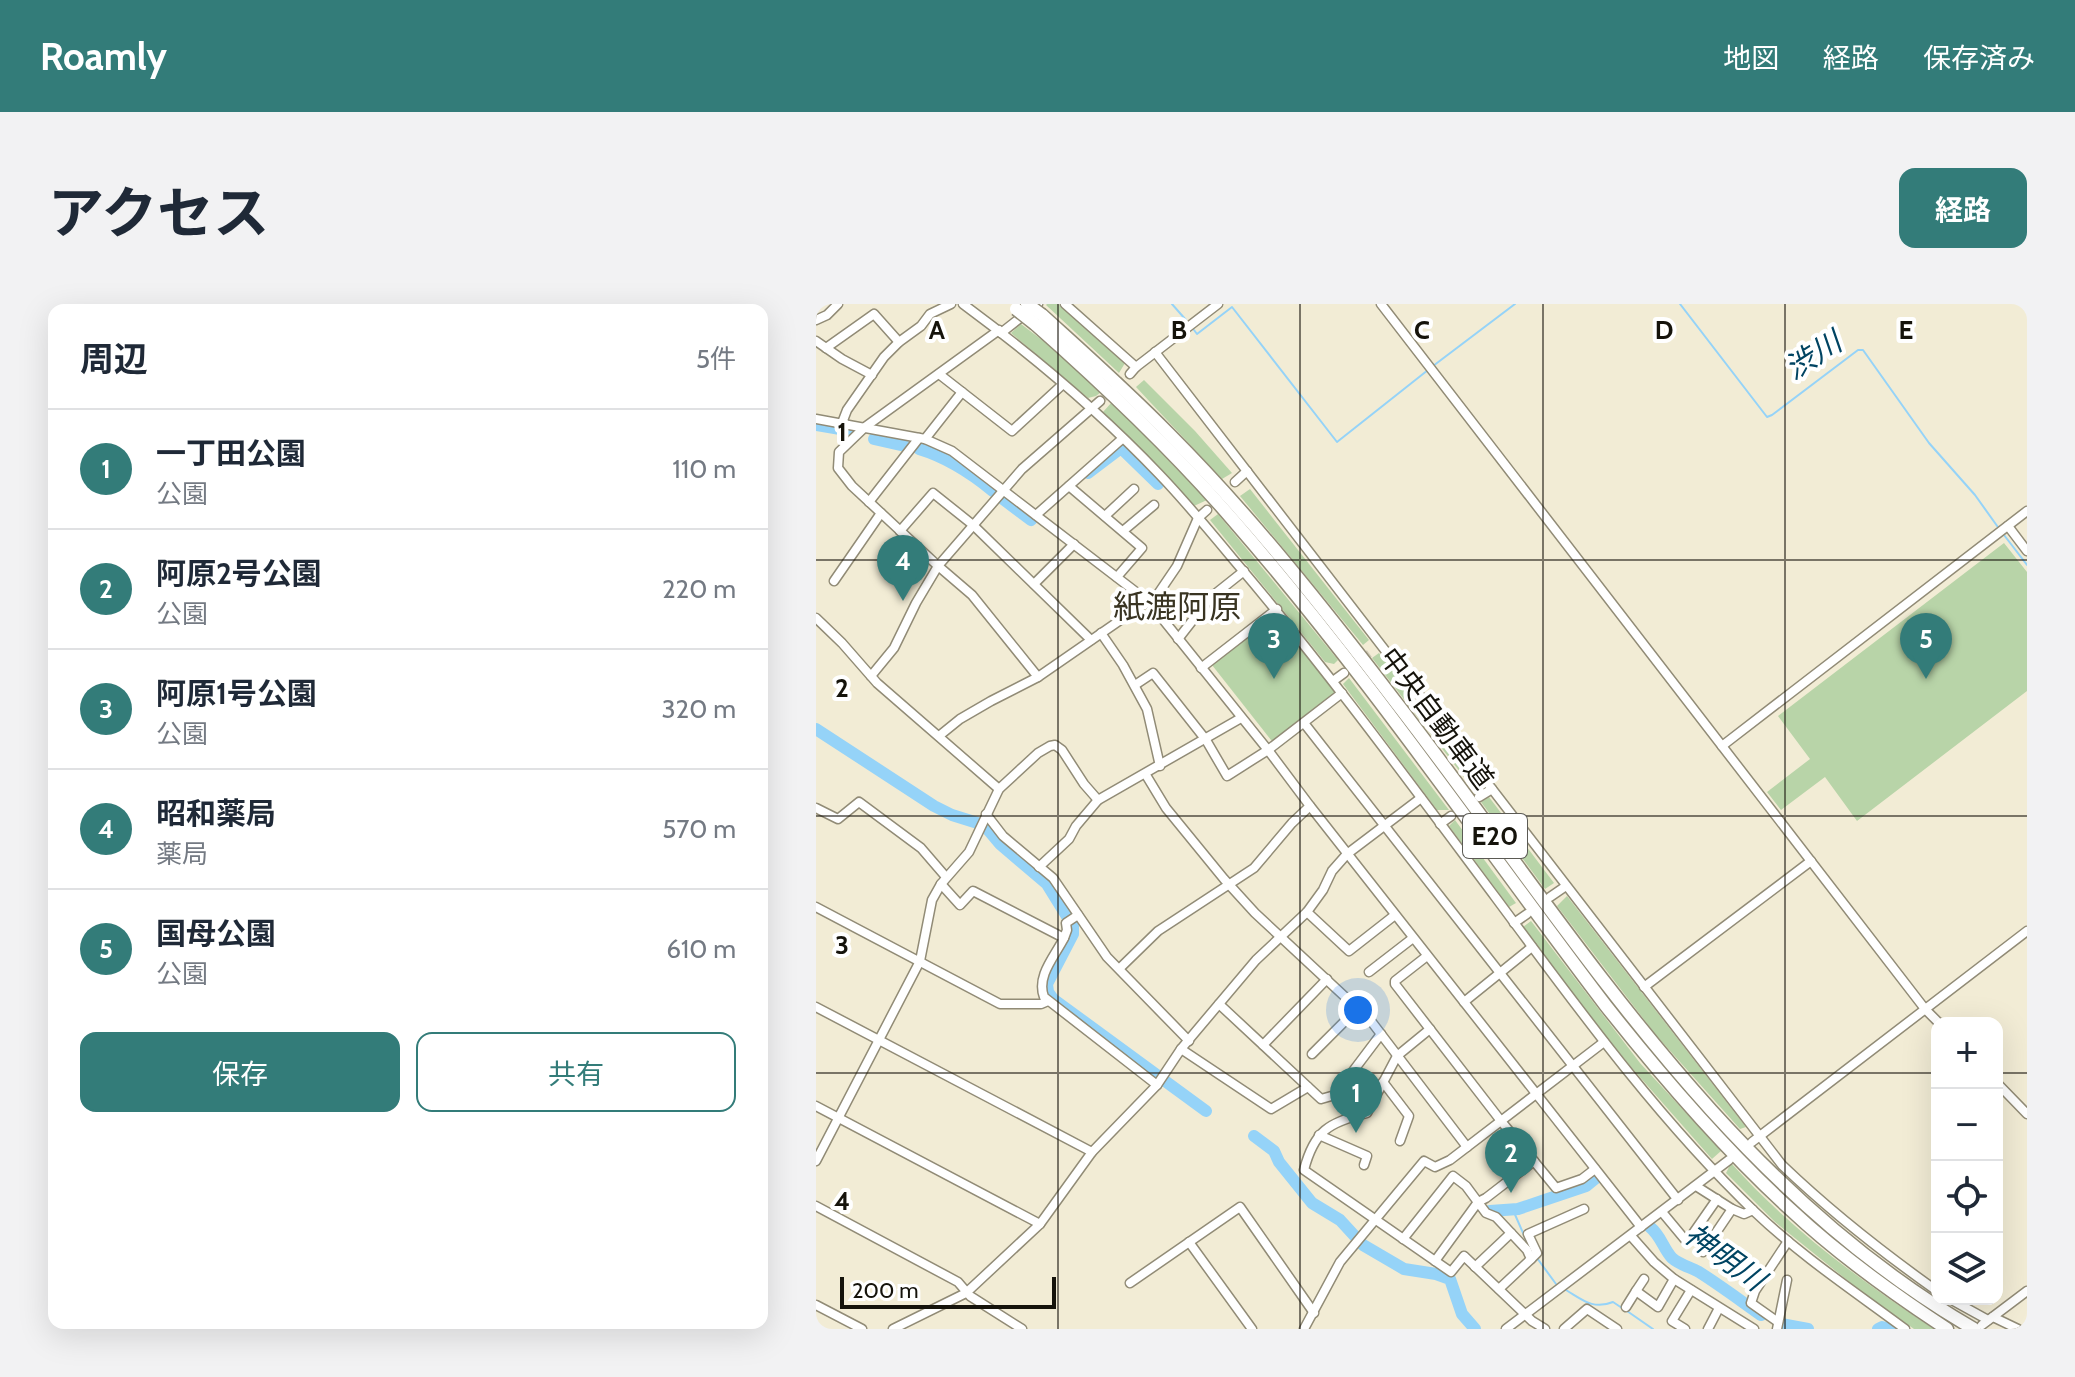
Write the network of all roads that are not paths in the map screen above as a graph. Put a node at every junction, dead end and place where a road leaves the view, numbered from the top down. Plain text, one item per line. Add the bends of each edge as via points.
1 (838, 304) edge
2 (951, 304) edge
3 (963, 304) edge
4 (1065, 304) edge
5 (1218, 304) edge
6 (1381, 304) edge
7 (1017, 306) edge
8 (1038, 314) edge
9 (816, 320) edge
10 (1000, 331) junction
11 (816, 341) edge
12 (899, 342) junction
13 (826, 348) junction
14 (1155, 352) junction
15 (939, 374) junction
16 (872, 375) junction
17 (1062, 385) junction
18 (962, 392) junction
19 (1100, 401) tunnel mouth
20 (1090, 408) junction
21 (816, 419) edge
22 (842, 423) junction
23 (865, 427) junction
24 (922, 438) junction
25 (1122, 439) junction
26 (1247, 471) junction
27 (1235, 482) dead end
28 (1069, 486) junction
29 (1003, 489) junction
30 (1134, 489) dead end
31 (869, 502) junction
32 (1154, 505) dead end
33 (1207, 510) dead end
34 (2027, 511) edge
35 (881, 513) junction
36 (1036, 515) junction
37 (1105, 516) junction
38 (1198, 518) junction
39 (973, 525) junction
40 (2003, 530) junction
41 (900, 531) junction
42 (1123, 531) junction
43 (1074, 544) junction
44 (2027, 551) edge
45 (938, 566) junction
46 (1244, 571) junction
47 (1117, 577) junction
48 (834, 581) dead end
49 (1034, 584) junction
50 (1149, 602) junction
51 (1277, 609) junction
52 (816, 618) edge
53 (1101, 633) junction
54 (1178, 639) junction
55 (1091, 640) junction
56 (1381, 645) junction
57 (1370, 653) tunnel mouth
58 (1201, 668) junction
59 (1344, 673) tunnel mouth
60 (871, 676) junction
61 (1038, 677) junction
62 (1333, 681) junction
63 (1135, 685) junction
64 (1342, 693) junction
65 (1241, 718) junction
66 (1304, 723) junction
67 (939, 736) junction
68 (1206, 740) junction
69 (1722, 746) junction
70 (1268, 750) junction
71 (1160, 766) junction
72 (1146, 775) junction
73 (999, 789) junction
74 (1492, 789) junction
75 (1479, 797) dead end
76 (1421, 798) junction
77 (1098, 800) junction
78 (1310, 806) junction
79 (816, 808) edge
80 (986, 815) junction
81 (1451, 816) dead end
82 (1440, 824) junction
83 (1384, 826) junction
84 (1347, 854) junction
85 (1811, 861) junction
86 (1039, 867) junction
87 (943, 880) junction
88 (1229, 884) junction
89 (1566, 886) junction
90 (1550, 897) dead end
91 (816, 907) edge
92 (1307, 912) junction
93 (1527, 914) dead end
94 (1078, 915) junction
95 (1395, 915) junction
96 (1514, 923) junction
97 (2027, 931) edge
98 (1280, 937) junction
99 (1064, 938) junction
100 (1413, 938) junction
101 (1532, 947) junction
102 (1427, 956) junction
103 (920, 961) junction
104 (1120, 968) junction
105 (1369, 972) dead end
106 (1500, 973) junction
107 (1327, 979) junction
108 (1644, 987) junction
109 (1048, 1001) junction
110 (1464, 1002) junction
111 (1219, 1004) junction
112 (816, 1007) edge
113 (1358, 1008) junction
114 (1925, 1009) junction
115 (1933, 1017) edge
116 (1430, 1029) junction
117 (1381, 1034) junction
118 (879, 1039) junction
119 (1189, 1041) junction
120 (1604, 1042) junction
121 (1263, 1045) junction
122 (1181, 1049) junction
123 (1312, 1054) dead end
124 (1397, 1056) junction
125 (1572, 1066) junction
126 (1160, 1082) junction
127 (1383, 1082) junction
128 (1308, 1087) junction
129 (2003, 1089) edge
130 (1536, 1094) junction
131 (816, 1106) edge
132 (2027, 1114) edge
133 (838, 1118) junction
134 (1501, 1121) junction
135 (1319, 1135) junction
136 (1756, 1140) junction
137 (1400, 1141) dead end
138 (1467, 1147) junction
139 (1092, 1152) junction
140 (1729, 1160) dead end
141 (816, 1161) edge
142 (1534, 1161) junction
143 (1364, 1165) dead end
144 (1595, 1169) junction
145 (1716, 1171) junction
146 (1696, 1186) junction
147 (1717, 1199) junction
148 (1678, 1200) junction
149 (1478, 1202) junction
150 (816, 1206) edge
151 (1584, 1209) dead end
152 (1732, 1209) junction
153 (1753, 1210) junction
154 (1662, 1212) junction
155 (1375, 1219) junction
156 (1040, 1224) junction
157 (1641, 1227) junction
158 (1511, 1233) junction
159 (1631, 1236) junction
160 (1403, 1239) junction
161 (1788, 1241) junction
162 (1189, 1242) junction
163 (1703, 1252) dead end
164 (1531, 1259) junction
165 (1435, 1261) junction
166 (1475, 1267) junction
167 (1644, 1279) dead end
168 (1674, 1279) junction
169 (1787, 1280) dead end
170 (1130, 1283) dead end
171 (1931, 1287) edge
172 (1499, 1289) junction
173 (1691, 1290) junction
174 (1636, 1291) junction
175 (2027, 1291) edge
176 (966, 1293) junction
177 (816, 1305) edge
178 (1958, 1305) edge
179 (1626, 1307) dead end
180 (1719, 1308) junction
181 (1314, 1313) junction
182 (1526, 1314) junction
183 (1984, 1323) edge
184 (1777, 1325) edge
185 (862, 1329) edge
186 (893, 1329) edge
187 (1022, 1329) edge
188 (1252, 1329) edge
189 (1304, 1329) edge
190 (1506, 1329) edge
191 (1545, 1329) edge
192 (1564, 1329) edge
193 (1617, 1329) edge
194 (1685, 1329) edge
195 (1708, 1329) edge
196 (1754, 1329) edge
197 (1905, 1329) edge
198 (1947, 1329) edge
199 (2018, 1329) edge

1 - 9 street
2 - 12 street via 930,314
3 - 10 street
4 - 14 street via 1133,371
5 - 14 street
6 - 69 street
7 - 8 highway, 中央自動車道 / E20, bridge
8 - 10 street
8 - 183 highway, 中央自動車道 / E20 via 1171,435 1239,509 1407,717 1616,998 1724,1124 1841,1236 1914,1291
8 - 198 highway, 中央自動車道 / E20 via 1162,442 1286,582 1606,1006 1703,1122 1834,1248
10 - 15 street
10 - 17 street
11 - 13 street
12 - 13 street via 874,314
12 - 16 street
13 - 16 street
14 - 26 street
15 - 18 street
15 - 23 street
16 - 22 street
17 - 18 street via 1012,431
17 - 20 street
18 - 24 street
19 - 20 street
20 - 25 street
20 - 29 street
21 - 22 street
22 - 23 street
23 - 24 street
23 - 31 street via 839,452 838,468
24 - 29 street via 952,451
24 - 31 street
25 - 28 street
25 - 38 street
26 - 27 street
26 - 56 street
28 - 36 street
28 - 37 street
29 - 36 street
29 - 39 street
30 - 37 street
31 - 35 street
32 - 42 street
33 - 38 street
34 - 40 street
35 - 41 street
35 - 48 street
36 - 43 street
37 - 42 street
38 - 46 street
38 - 50 street via 1177,566
39 - 41 street via 933,493
39 - 45 street
39 - 49 street
40 - 44 street
40 - 69 street
41 - 45 street
42 - 47 street via 1142,548
43 - 47 street
43 - 49 street
45 - 60 street via 894,648
45 - 61 street via 972,595
46 - 51 street
46 - 54 street via 1210,598
47 - 50 street
49 - 55 street
50 - 53 street
50 - 54 street
51 - 58 street
51 - 62 street
52 - 60 street
53 - 55 street
53 - 63 street
54 - 58 street
55 - 61 street
56 - 57 street
56 - 74 street
58 - 65 street
59 - 62 street
60 - 67 street
61 - 67 street
62 - 64 street
63 - 68 street via 1153,673
63 - 71 street via 1147,709
64 - 66 street
64 - 76 street
65 - 68 street
65 - 70 street
66 - 70 street
66 - 83 street
67 - 73 street
68 - 70 street via 1227,776
68 - 71 street
69 - 85 street
70 - 78 street
71 - 72 street
72 - 77 street
72 - 88 street via 1166,808
73 - 77 street via 1038,753 1055,745
73 - 80 street
74 - 75 street
74 - 89 street
76 - 82 street
76 - 83 street
77 - 86 street via 1069,839
78 - 84 street
78 - 88 street via 1254,868
79 - 87 street via 838,819 859,802 921,848
80 - 86 street
80 - 87 street via 969,852
81 - 82 street
82 - 96 street
83 - 84 street
83 - 106 street
84 - 92 street
84 - 95 street
85 - 108 street
85 - 114 street
86 - 94 street
87 - 99 street via 960,905 973,891
87 - 103 street via 932,900
88 - 98 street
88 - 104 street via 1158,931
89 - 90 street
89 - 108 street
91 - 103 street
92 - 95 street via 1349,951
92 - 98 street
93 - 96 street
94 - 99 street via 1066,923
94 - 104 street
95 - 100 street
96 - 101 street
97 - 114 street
98 - 107 street
98 - 111 street
99 - 109 street via 1041,981
100 - 102 street
100 - 105 street
101 - 106 street
101 - 120 street
102 - 110 street
102 - 116 street via 1395,981
103 - 109 street via 1000,1004
103 - 118 street
104 - 119 street
106 - 110 street
106 - 125 street
107 - 113 street
107 - 121 street
108 - 136 street
109 - 126 street
110 - 130 street
111 - 119 street
111 - 121 street
112 - 118 street
113 - 117 street
113 - 123 street
114 - 115 street
114 - 136 street
116 - 124 street
116 - 134 street
117 - 124 street
117 - 128 street via 1335,1095 1321,1099
118 - 133 street
118 - 139 street
119 - 122 street
120 - 125 street
120 - 145 street
121 - 128 street
122 - 126 street
122 - 128 street via 1271,1109
124 - 127 street
124 - 138 street
125 - 130 street
125 - 148 street
126 - 139 street
127 - 135 street via 1367,1113 1343,1119
127 - 137 street via 1409,1116
129 - 132 street
130 - 134 street
130 - 144 street
131 - 133 street
133 - 141 street
133 - 156 street
134 - 138 street
134 - 142 street
135 - 143 street via 1367,1156
135 - 155 street via 1304,1170
136 - 171 street via 1810,1192
138 - 155 street via 1435,1167 1424,1161
139 - 156 street
140 - 145 street
142 - 144 street via 1556,1188
142 - 149 street
144 - 157 street
145 - 146 street
145 - 153 street
146 - 147 street
146 - 148 street
147 - 152 street
147 - 154 street via 1687,1242
148 - 154 street
149 - 158 street
149 - 160 street via 1453,1176
149 - 165 street
150 - 176 street via 958,1282
151 - 164 street via 1528,1234 1537,1253
152 - 153 street via 1744,1214
152 - 163 street
153 - 161 street
154 - 157 street
155 - 160 street
155 - 181 street via 1340,1262
156 - 176 street
157 - 159 street
158 - 164 street
158 - 166 street
159 - 168 street
159 - 182 street
160 - 165 street
161 - 184 street via 1751,1303
161 - 197 street
162 - 170 street
162 - 181 street via 1240,1207
162 - 188 street
164 - 172 street
165 - 166 street via 1451,1272 1464,1256
166 - 172 street
167 - 174 street
168 - 173 street
168 - 174 street via 1658,1307
169 - 184 street
172 - 182 street
173 - 180 street
173 - 194 street via 1672,1321
174 - 179 street
175 - 183 street
176 - 186 street
176 - 187 street
177 - 185 street
178 - 183 street
180 - 195 street
180 - 196 street
181 - 189 street
182 - 190 street
182 - 191 street
183 - 199 street
192 - 193 street via 1587,1309

